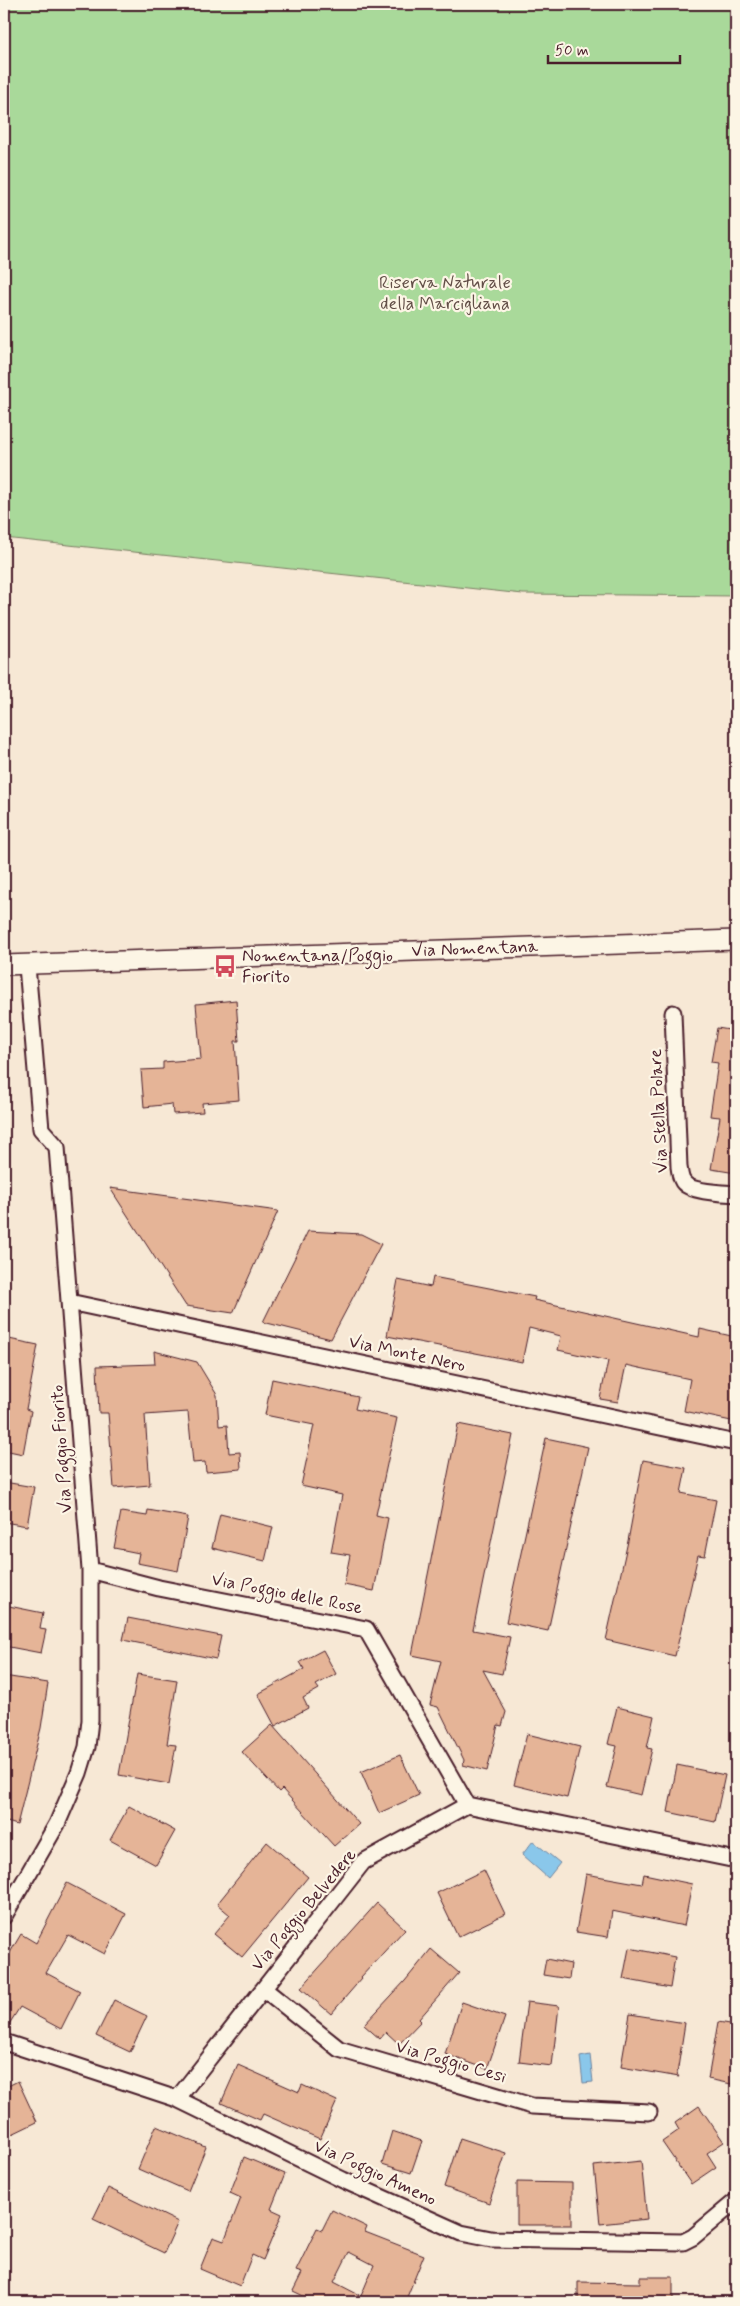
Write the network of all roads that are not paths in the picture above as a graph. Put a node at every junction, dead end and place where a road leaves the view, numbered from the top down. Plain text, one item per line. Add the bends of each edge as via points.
1 (736, 940) edge
2 (4, 965) edge
3 (28, 966) junction
4 (673, 1012) dead end
5 (736, 1194) edge
6 (69, 1302) junction
7 (736, 1443) edge
8 (90, 1570) junction
9 (467, 1805) junction
10 (736, 1860) edge
11 (4, 1916) edge
12 (264, 1989) junction
13 (4, 2042) edge
14 (177, 2099) junction
15 (649, 2112) dead end
16 (736, 2201) edge

1 - 3 street, Via Nomentana
2 - 3 street, Via Nomentana
3 - 6 street, Via Poggio Fiorito via 41,1129 57,1147
4 - 5 street, Via Stella Polare via 681,1179 687,1186
6 - 7 street, Via Monte Nero
6 - 8 street, Via Poggio Fiorito
8 - 9 street, Via Poggio delle Rose via 159,1588 366,1628
8 - 11 street, Via Poggio Fiorito via 90,1720 87,1747 56,1824
9 - 10 street
9 - 12 street, Via Poggio Belvedere via 364,1862
12 - 14 street, Via Poggio Belvedere
12 - 15 street, Via Poggio Cesi via 339,2049 532,2106
13 - 14 street, Via Poggio Ameno
14 - 16 street, Via Poggio Ameno via 343,2180 476,2237 683,2242

